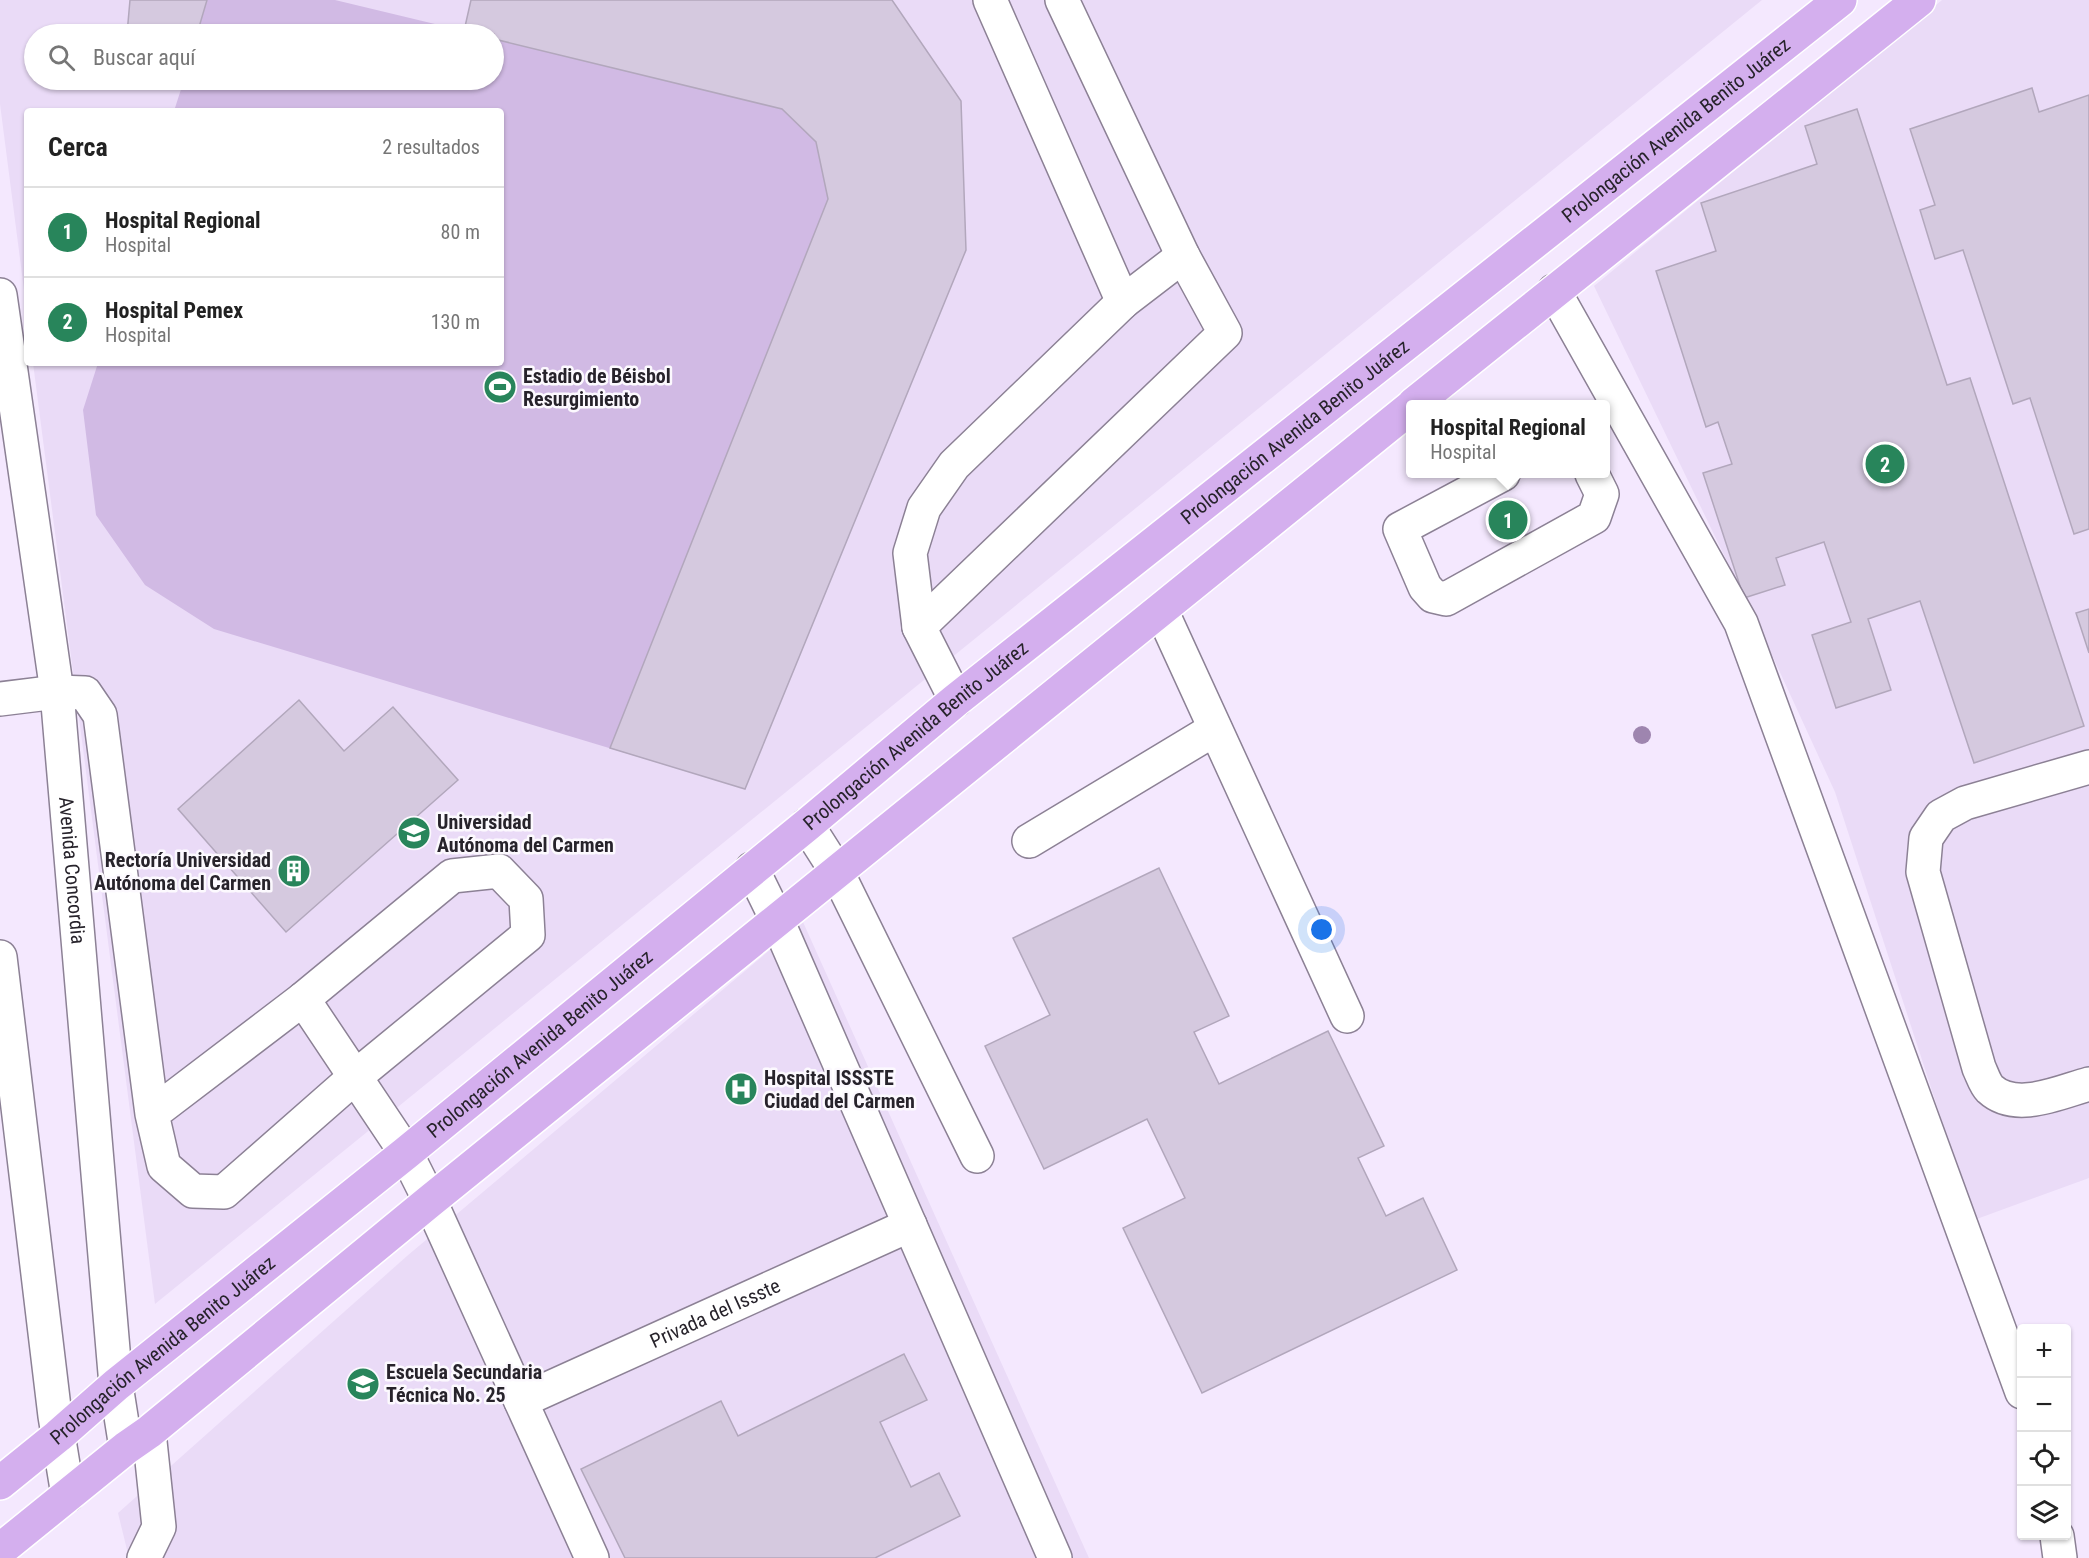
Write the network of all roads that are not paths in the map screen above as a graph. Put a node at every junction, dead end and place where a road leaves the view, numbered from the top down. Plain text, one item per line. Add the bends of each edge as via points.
1 (990, 0) edge
2 (1062, 0) edge
3 (1840, 0) edge
4 (1919, 0) edge
5 (1183, 256) junction
6 (1554, 291) junction
7 (0, 295) edge
8 (1123, 302) junction
9 (1420, 400) edge
10 (1607, 400) edge
11 (1406, 411) edge
12 (1613, 413) edge
13 (1496, 478) edge
14 (1594, 478) edge
15 (1161, 610) junction
16 (919, 627) junction
17 (57, 692) junction
18 (0, 699) edge
19 (956, 700) junction
20 (1215, 729) junction
21 (2089, 767) edge
22 (807, 825) junction
23 (1029, 841) dead end
24 (752, 869) junction
25 (837, 872) junction
26 (777, 920) junction
27 (0, 957) edge
28 (303, 999) junction
29 (1347, 1017) dead end
30 (355, 1077) junction
31 (2089, 1084) edge
32 (152, 1114) junction
33 (406, 1153) junction
34 (977, 1156) dead end
35 (430, 1201) junction
36 (910, 1225) junction
37 (2017, 1378) edge
38 (116, 1385) junction
39 (520, 1401) junction
40 (58, 1436) junction
41 (137, 1440) junction
42 (0, 1483) edge
43 (68, 1495) junction
44 (2057, 1540) edge
45 (0, 1550) edge
46 (144, 1558) edge
47 (592, 1558) edge
48 (1056, 1558) edge
49 (2060, 1558) edge

1 - 8 street
2 - 5 street
3 - 19 main road, Prolongación Avenida Benito Juárez
4 - 6 main road
5 - 8 street
5 - 16 street via 1225,333
6 - 9 main road
6 - 10 street
7 - 17 street, Avenida Concordia
8 - 16 street via 954,465 924,508 910,553
11 - 15 main road
12 - 37 street via 1741,623
13 - 14 street via 1400,529 1425,587 1433,596 1446,599 1594,517 1602,494
15 - 20 street
15 - 25 main road
16 - 19 street
17 - 18 street
17 - 32 street via 85,693 100,715
17 - 38 street, Avenida Concordia
19 - 22 main road, Prolongación Avenida Benito Juárez
20 - 23 street
20 - 29 street
21 - 31 street via 1965,803 1941,816 1926,838 1923,872 1979,1068 1989,1088 2008,1100 2033,1100
22 - 24 main road, Prolongación Avenida Benito Juárez
22 - 25 street
24 - 26 street
24 - 33 main road, Prolongación Avenida Benito Juárez
25 - 26 main road
25 - 34 street
26 - 35 main road
26 - 36 street
27 - 40 street
28 - 30 street
28 - 30 street via 452,876 499,871 526,899 528,935
28 - 32 street
30 - 32 street via 224,1192 193,1191 164,1166
30 - 33 street
33 - 35 street
33 - 38 main road, Prolongación Avenida Benito Juárez
35 - 39 street
35 - 41 main road
36 - 39 street, Privada del Issste
36 - 48 street
38 - 40 main road, Prolongación Avenida Benito Juárez
38 - 41 street, Avenida Concordia
39 - 47 street
40 - 42 main road, Prolongación Avenida Benito Juárez
40 - 43 street
41 - 43 main road
41 - 46 street, Avenida Concordia via 159,1527
43 - 45 main road
44 - 49 street

